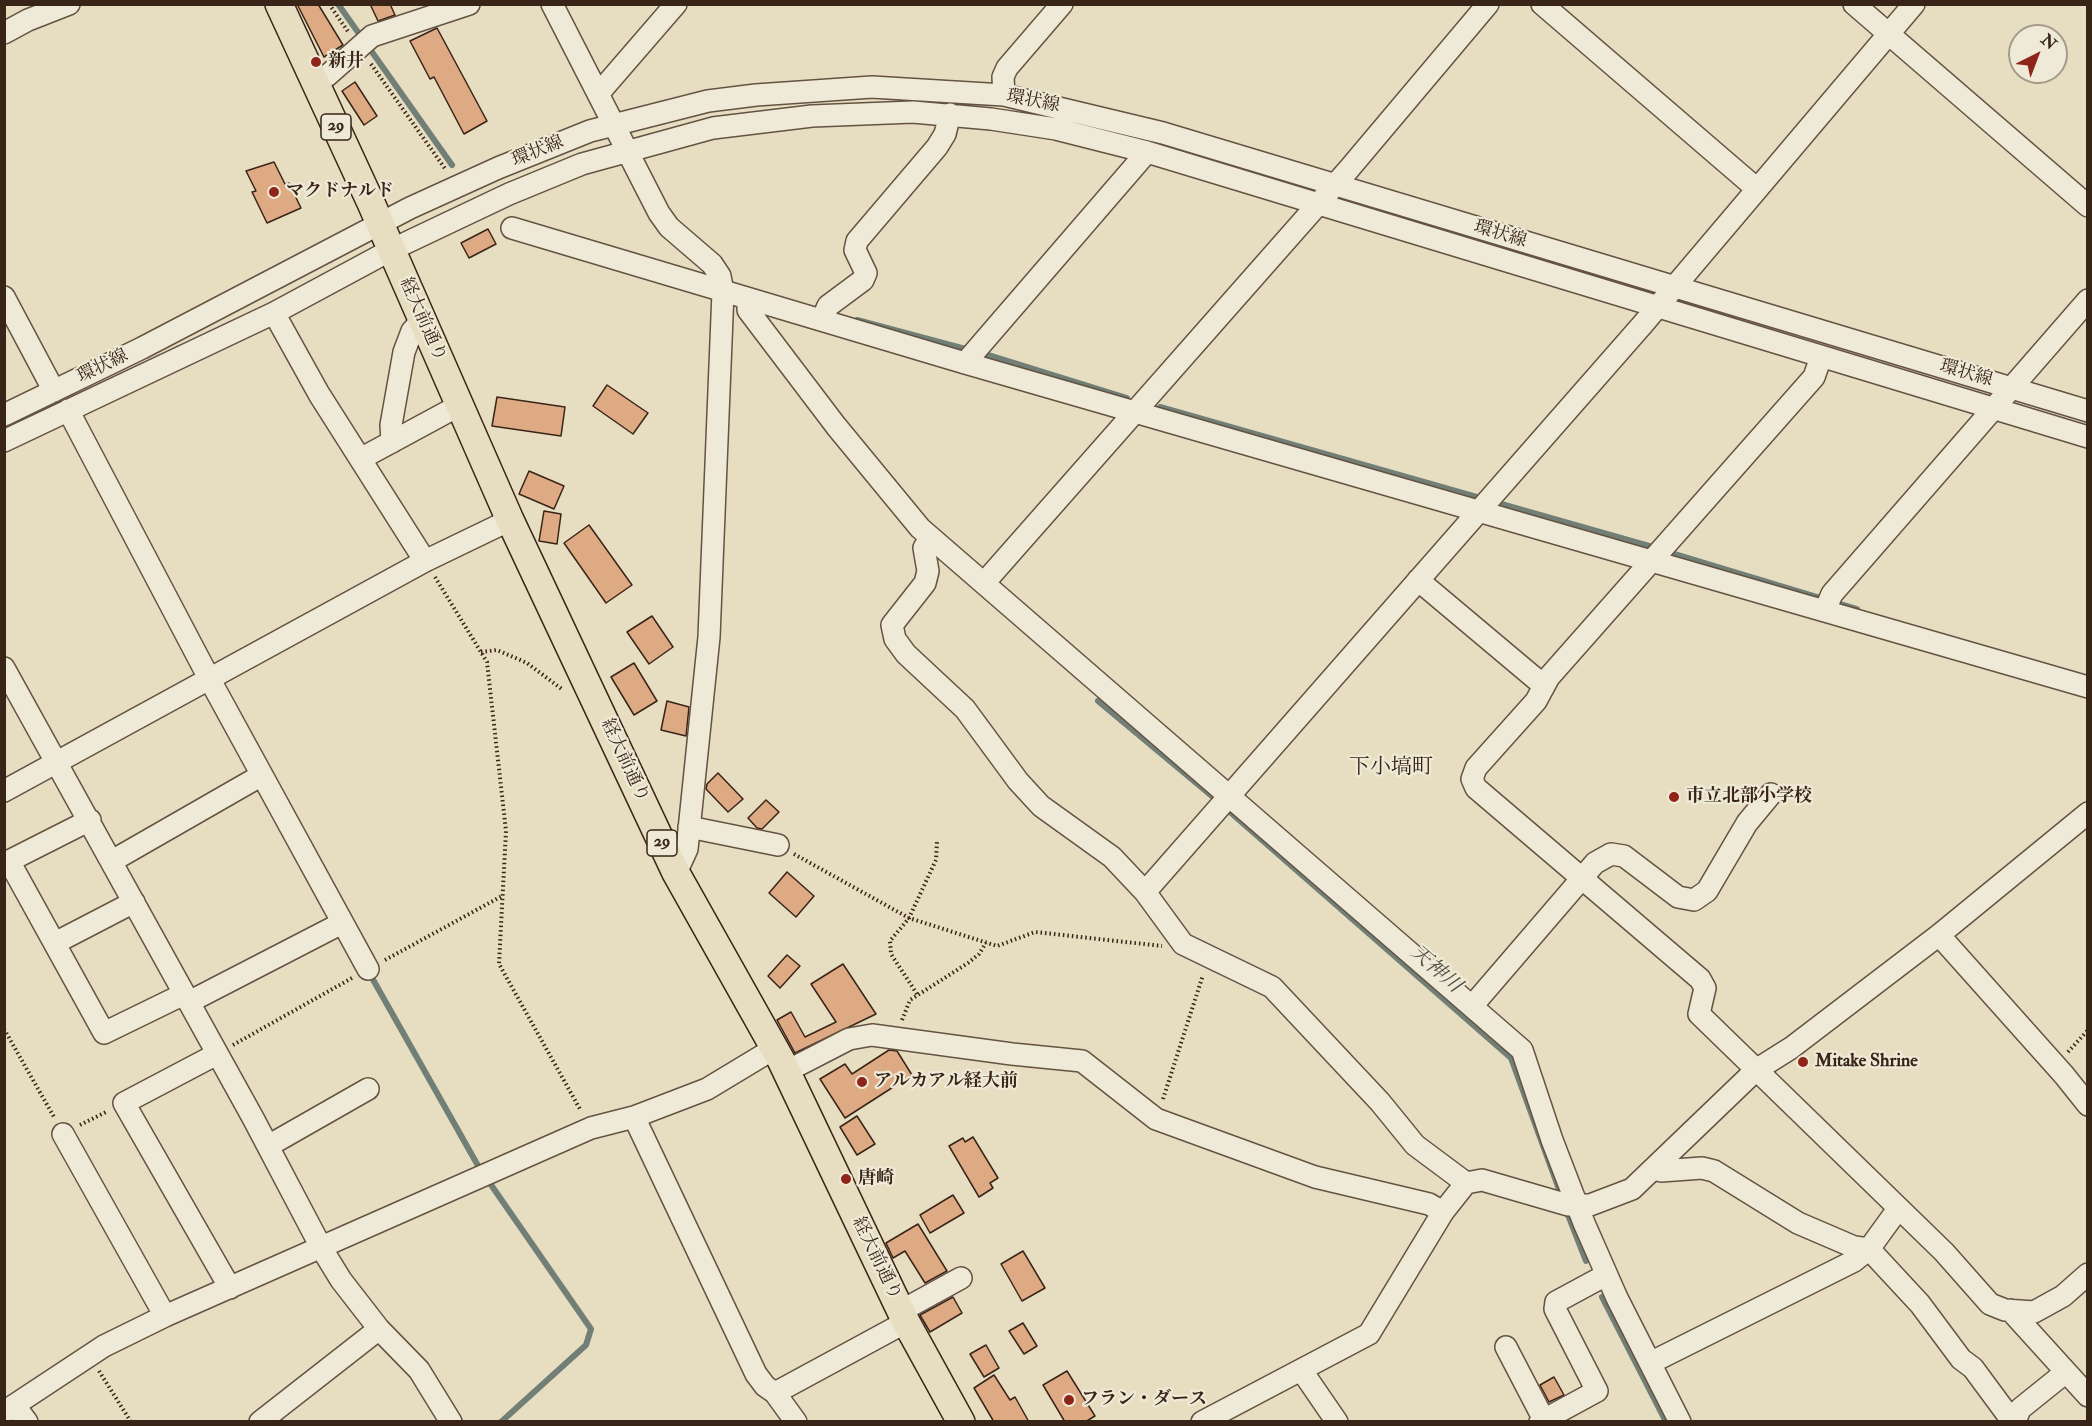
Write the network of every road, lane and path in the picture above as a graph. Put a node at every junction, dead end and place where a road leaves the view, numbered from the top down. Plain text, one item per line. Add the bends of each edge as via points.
1 (69, 4) edge
2 (279, 4) edge
3 (329, 4) edge
4 (469, 4) edge
5 (552, 4) edge
6 (676, 4) edge
7 (1062, 4) edge
8 (1488, 4) edge
9 (1542, 4) edge
10 (1854, 4) edge
11 (1914, 4) edge
12 (438, 8) edge
13 (4, 33) edge
14 (1888, 34) junction
15 (359, 48) junction
16 (315, 83) junction
17 (599, 93) junction
18 (1004, 95) junction
19 (950, 114) junction
20 (613, 124) junction
21 (627, 150) junction
22 (1147, 152) junction
23 (448, 173) dead end
24 (1334, 184) junction
25 (1757, 189) junction
26 (1316, 205) junction
27 (2088, 207) edge
28 (380, 224) junction
29 (512, 228) dead end
30 (391, 250) junction
31 (1674, 287) junction
32 (723, 292) junction
33 (4, 297) edge
34 (748, 300) junction
35 (2088, 300) edge
36 (1656, 307) junction
37 (274, 312) junction
38 (422, 320) junction
39 (822, 320) junction
40 (1821, 357) junction
41 (965, 363) junction
42 (2013, 388) junction
43 (54, 391) junction
44 (460, 405) junction
45 (1994, 408) junction
46 (68, 410) junction
47 (1136, 411) junction
48 (2088, 411) edge
49 (4, 415) edge
50 (2088, 437) edge
51 (4, 441) edge
52 (392, 442) junction
53 (363, 460) junction
54 (1479, 510) junction
55 (510, 520) junction
56 (930, 538) junction
57 (425, 561) junction
58 (1653, 561) junction
59 (1418, 580) junction
60 (984, 584) junction
61 (1825, 610) junction
62 (481, 652) junction
63 (4, 668) edge
64 (210, 680) junction
65 (1543, 685) junction
66 (2088, 687) edge
67 (598, 707) junction
68 (58, 762) junction
69 (262, 775) junction
70 (4, 791) edge
71 (1771, 794) dead end
72 (1230, 796) junction
73 (2088, 813) edge
74 (90, 820) junction
75 (689, 827) junction
76 (937, 841) dead end
77 (778, 845) joint
78 (112, 861) junction
79 (676, 873) junction
80 (1583, 878) junction
81 (1145, 892) junction
82 (134, 902) junction
83 (909, 918) junction
84 (342, 923) junction
85 (1939, 935) junction
86 (55, 943) junction
87 (986, 943) junction
88 (1183, 944) junction
89 (1208, 958) junction
90 (368, 969) dead end
91 (917, 994) junction
92 (187, 998) junction
93 (1473, 1005) junction
94 (4, 1029) edge
95 (2088, 1030) edge
96 (896, 1038) junction
97 (217, 1054) junction
98 (781, 1060) junction
99 (2056, 1065) junction
100 (1756, 1070) junction
101 (368, 1089) dead end
102 (124, 1103) junction
103 (2088, 1105) edge
104 (634, 1117) junction
105 (1156, 1119) junction
106 (591, 1128) junction
107 (63, 1134) junction
108 (268, 1146) junction
109 (1656, 1167) junction
110 (1466, 1183) junction
111 (1576, 1205) junction
112 (1898, 1209) junction
113 (1443, 1212) junction
114 (322, 1249) junction
115 (1869, 1249) junction
116 (2088, 1274) edge
117 (1606, 1275) junction
118 (961, 1278) dead end
119 (230, 1288) junction
120 (2010, 1310) junction
121 (165, 1316) junction
122 (904, 1317) junction
123 (379, 1329) junction
124 (1506, 1347) dead end
125 (90, 1357) junction
126 (1650, 1363) junction
127 (1302, 1371) junction
128 (2066, 1372) junction
129 (776, 1393) junction
130 (2088, 1396) edge
131 (16, 1413) edge
132 (1542, 1421) edge
133 (2015, 1421) edge
134 (131, 1422) edge
135 (260, 1422) edge
136 (451, 1422) edge
137 (796, 1422) edge
138 (961, 1422) edge
139 (1202, 1422) edge
140 (1337, 1422) edge
141 (1680, 1422) edge

1 - 13 street
2 - 16 main road, 29
3 - 15 path
4 - 12 street
5 - 17 street
6 - 17 street
7 - 18 street via 1007,68
8 - 24 street
9 - 25 street
10 - 14 street
11 - 14 street
12 - 15 street via 372,36
14 - 25 street
14 - 27 street
15 - 16 street
15 - 23 path
16 - 28 main road, 29
17 - 20 street
18 - 20 street, 環状線 via 872,87 814,90 708,101
18 - 24 street, 環状線 via 1163,133
19 - 21 street, 環状線 via 865,113 769,120 713,128
19 - 22 street, 環状線 via 1056,129
19 - 39 street via 937,147 857,241 855,250 866,273 863,280 828,306
20 - 21 street
20 - 28 street, 環状線 via 498,168
21 - 30 street, 環状線 via 537,182
21 - 32 street via 659,213 669,227 712,264 720,276
22 - 26 street, 環状線
22 - 41 street
24 - 26 street
24 - 31 street, 環状線
25 - 31 street
26 - 36 street, 環状線
26 - 47 street
28 - 30 main road, 29
28 - 43 street, 環状線
29 - 32 street
30 - 37 street, 環状線
30 - 38 main road, 経大前通り / 29
31 - 36 street
31 - 42 street, 環状線
32 - 34 street
32 - 75 street via 709,637
33 - 43 street
34 - 39 street
34 - 56 street via 748,310 836,426
35 - 42 street
36 - 40 street, 環状線
36 - 54 street
37 - 46 street, 環状線
37 - 53 street via 319,394
38 - 44 main road, 経大前通り / 29
38 - 52 street via 412,331 404,352 391,425
39 - 41 street
40 - 45 street, 環状線
40 - 58 street via 1814,377
41 - 47 street
42 - 45 street
42 - 48 street, 環状線
43 - 49 street, 環状線
44 - 52 street
44 - 55 main road, 経大前通り / 29
45 - 50 street, 環状線
45 - 61 street via 1832,594
46 - 51 street, 環状線
46 - 64 street
47 - 54 street
47 - 60 street
52 - 53 street
53 - 57 street via 366,471
54 - 58 street
54 - 59 street
55 - 57 street
55 - 67 main road, 経大前通り / 29
56 - 60 street
56 - 81 street via 924,548 928,571 925,583 892,625 895,639 920,669 965,709 1041,806 1112,857
57 - 62 path
57 - 64 street
58 - 61 street
58 - 65 street
59 - 65 street
59 - 72 street
60 - 72 street
61 - 66 street
62 - 67 path via 497,650 527,663 580,703
62 - 106 path via 487,662 506,831 499,964
63 - 68 street
64 - 68 street
64 - 69 street
65 - 80 street via 1536,701 1476,768 1472,778 1476,788
67 - 79 main road, 経大前通り / 29
68 - 70 street
68 - 74 street
69 - 78 street
69 - 84 street
71 - 80 street via 1747,823 1707,891 1694,900 1678,897 1624,856 1611,854 1595,863
72 - 81 street
72 - 93 street
73 - 85 street
74 - 78 street
74 - 86 street via 9,861
75 - 77 street
75 - 79 street via 684,859
76 - 83 path via 936,860
77 - 83 path
78 - 82 street
79 - 98 main road, 経大前通り / 29
80 - 93 street
80 - 100 street via 1700,979 1705,988 1699,1014
81 - 88 street
82 - 86 street
82 - 92 street
83 - 87 path
83 - 91 path via 890,941 891,954
84 - 90 street
84 - 92 street
85 - 99 street
85 - 100 street via 1791,1048
86 - 92 street via 104,1033
87 - 88 path via 997,946 1035,932 1161,946
87 - 91 path via 968,963
88 - 89 street
89 - 105 path
89 - 110 street via 1272,987 1415,1145
91 - 96 path via 910,1000
92 - 97 street
93 - 111 street via 1526,1056
94 - 107 path
95 - 99 path
96 - 98 street via 872,1035 849,1039
96 - 105 street via 1083,1060
97 - 102 street
97 - 108 street
98 - 104 street
98 - 122 main road, 経大前通り / 29
99 - 103 street
100 - 109 street
100 - 112 street
101 - 108 street
102 - 107 path
102 - 119 street
104 - 106 street
104 - 129 street via 756,1374
105 - 113 street via 1315,1177 1430,1204
106 - 114 street
107 - 121 street
108 - 114 street
109 - 111 street via 1632,1189 1590,1205
109 - 115 street via 1661,1171 1714,1171 1798,1223 1854,1247
110 - 111 street via 1482,1180
110 - 113 street
111 - 117 street
112 - 115 street
112 - 120 street via 1944,1252 1990,1304
113 - 127 street via 1369,1334
114 - 119 street
114 - 123 street
115 - 126 street via 1854,1261
115 - 133 street via 1920,1304
116 - 120 street via 2063,1296 2034,1312
117 - 126 street
117 - 132 street via 1556,1302 1555,1309 1597,1391
118 - 122 street
119 - 121 street
120 - 128 street
121 - 125 street
122 - 129 street
122 - 138 main road, 経大前通り / 29
123 - 135 street
123 - 136 street via 419,1370
124 - 132 street
125 - 131 street
125 - 134 path
126 - 141 street
127 - 139 street
127 - 140 street
128 - 130 street
128 - 133 street via 2020,1409
129 - 137 street

